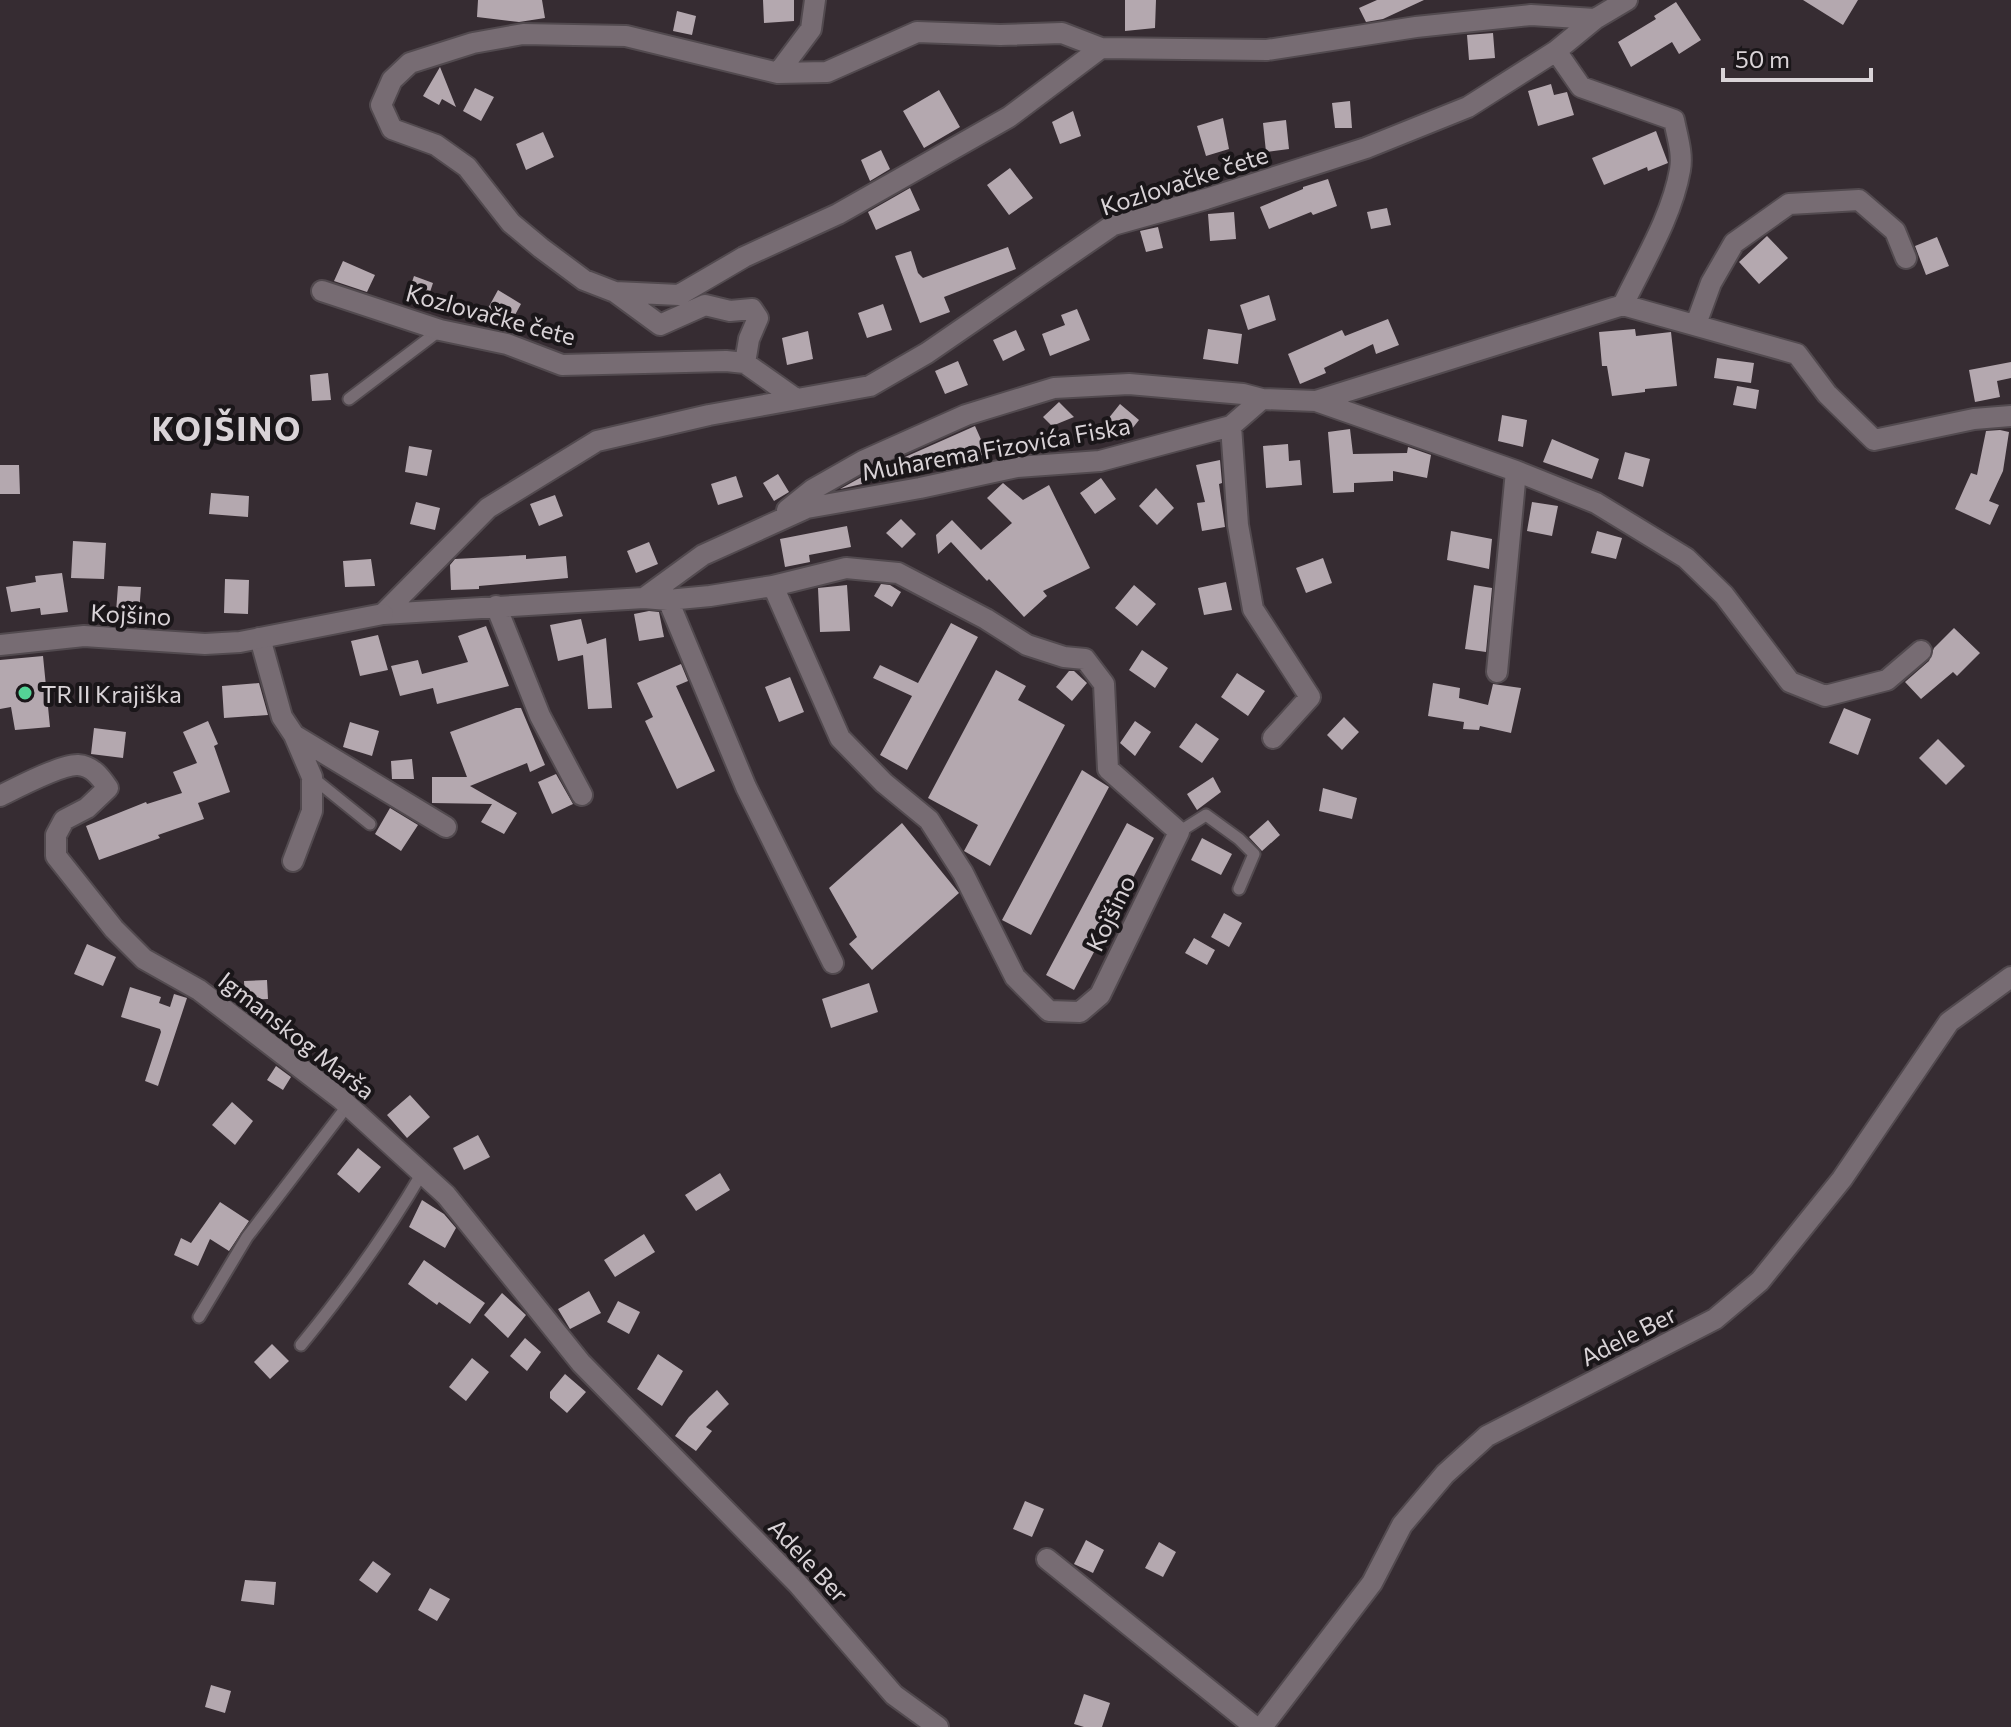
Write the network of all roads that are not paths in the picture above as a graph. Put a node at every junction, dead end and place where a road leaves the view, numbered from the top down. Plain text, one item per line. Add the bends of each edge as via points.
1 (815, 0) edge
2 (1627, 0) edge
3 (1595, 19) junction
4 (1101, 48) junction
5 (1556, 51) junction
6 (778, 73) junction
7 (1906, 258) dead end
8 (322, 291) dead end
9 (615, 292) junction
10 (1623, 305) junction
11 (1696, 324) junction
12 (440, 330) junction
13 (745, 363) junction
14 (349, 399) dead end
15 (796, 399) junction
16 (1262, 399) junction
17 (1316, 401) junction
18 (2011, 416) edge
19 (1231, 426) junction
20 (1516, 471) junction
21 (772, 523) junction
22 (773, 586) junction
23 (644, 598) junction
24 (668, 600) junction
25 (496, 606) junction
26 (383, 614) junction
27 (260, 638) junction
28 (0, 645) edge
29 (1921, 651) dead end
30 (1497, 672) dead end
31 (294, 735) junction
32 (1273, 738) dead end
33 (312, 777) junction
34 (582, 795) dead end
35 (0, 796) edge
36 (370, 824) dead end
37 (446, 827) dead end
38 (1179, 832) junction
39 (293, 861) dead end
40 (1239, 889) dead end
41 (833, 963) dead end
42 (2011, 977) edge
43 (348, 1105) junction
44 (422, 1173) junction
45 (199, 1317) dead end
46 (301, 1345) dead end
47 (643, 1426) joint
48 (1047, 1559) dead end
49 (938, 1727) edge
50 (1255, 1727) edge
51 (1262, 1727) edge

1 - 6 street via 811,29
2 - 3 street, Kozlovačke čete
3 - 4 street via 1531,15 1267,50
3 - 5 street, Kozlovačke čete
4 - 6 street via 1062,33 917,32 827,72
4 - 9 street via 1009,117 838,214 744,257 679,295
5 - 10 street via 1581,87 1674,120 1680,170 1662,225
5 - 15 street, Kozlovačke čete via 1468,107 1366,148 1113,225 870,386
6 - 9 street via 626,36 523,34 436,53 410,63 392,80 381,105 392,129 436,145 467,167 511,223 584,280
7 - 11 street via 1895,231 1859,200 1789,204 1734,243
8 - 12 street, Kozlovačke čete
9 - 13 street via 660,325 705,305 752,309 758,318
10 - 11 street
10 - 17 street, Muharema Fizovića Fiska
11 - 18 street via 1797,354 1827,394 1874,440
12 - 13 street, Kozlovačke čete via 507,344 562,365
12 - 14 lane
13 - 15 street
15 - 26 street, Kozlovačke čete via 597,441 488,508
16 - 17 street, Muharema Fizovića Fiska
16 - 19 street, Muharema Fizovića Fiska
16 - 21 street, Muharema Fizovića Fiska via 1129,384 1054,388 966,415 863,461 812,490
17 - 20 street
19 - 21 street, Muharema Fizovića Fiska via 1100,461 1017,467 807,508
19 - 32 street via 1238,525 1253,609 1310,697
20 - 29 street via 1596,503 1686,558 1724,595 1790,682 1825,696 1887,680
20 - 30 street
21 - 23 street, Muharema Fizovića Fiska via 703,555
22 - 24 street, Kojšino
22 - 38 street, Kojšino via 846,568 898,573 1027,645 1085,659 1104,684 1108,769
22 - 38 street, Kojšino via 840,738 929,820 963,873 1015,977 1049,1011 1080,1012 1100,995
23 - 24 street, Kojšino
23 - 25 street, Kojšino
24 - 41 street via 746,787
25 - 26 street, Kojšino
25 - 34 street via 540,716
26 - 27 street, Kojšino
27 - 28 street, Kojšino via 205,644 84,636
27 - 31 street via 282,717
31 - 33 street
31 - 37 street
33 - 36 lane
33 - 39 street via 312,811
35 - 43 street, Igmanskog Marša via 77,765 96,772 108,788 64,820 56,835 56,856 144,959 199,990
38 - 40 lane via 1206,815 1239,839 1254,854
42 - 51 street, Adele Ber via 1949,1022 1842,1179 1760,1281 1715,1319 1487,1436 1445,1474 1402,1525 1372,1583
43 - 44 street, Igmanskog Marša
43 - 45 lane via 247,1237
44 - 46 lane via 388,1231
44 - 47 street, Igmanskog Marša via 446,1195 581,1363
47 - 49 street, Adele Ber via 797,1583 894,1695
48 - 50 street

